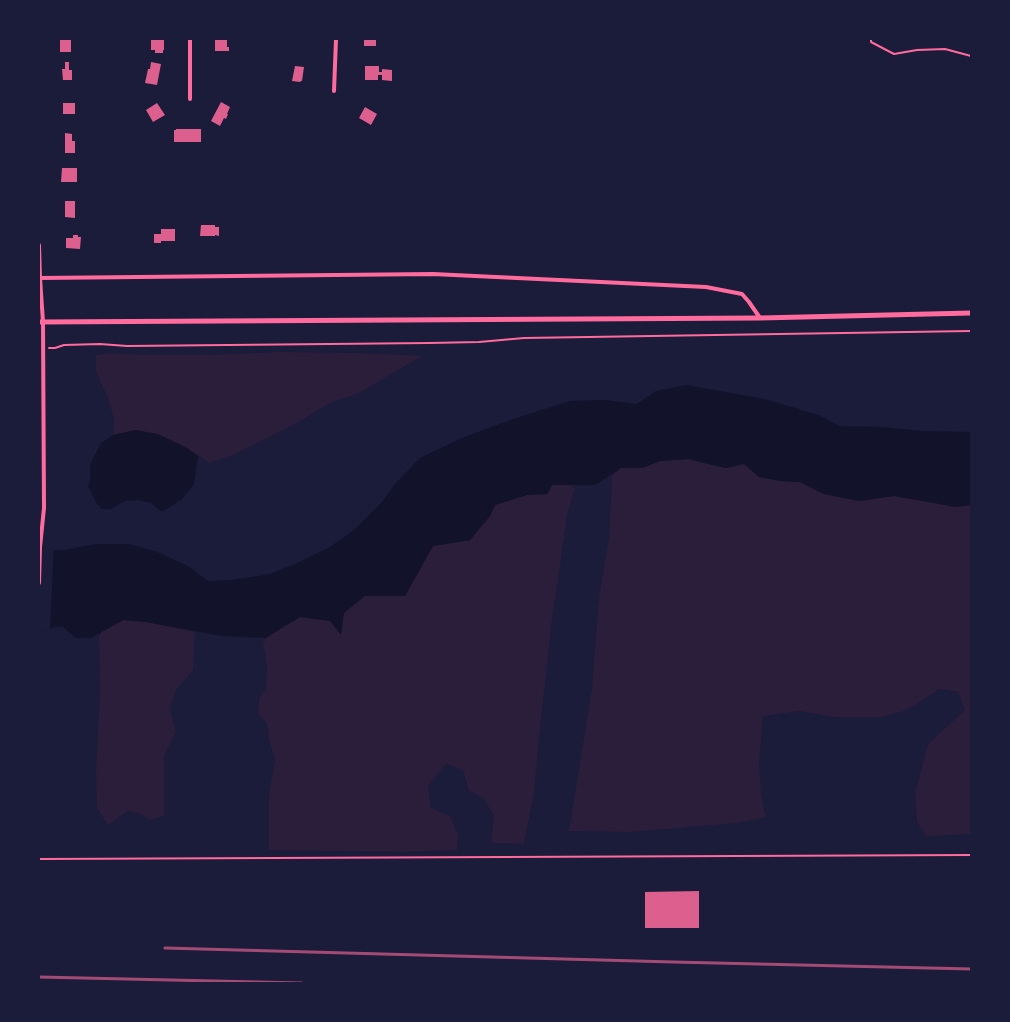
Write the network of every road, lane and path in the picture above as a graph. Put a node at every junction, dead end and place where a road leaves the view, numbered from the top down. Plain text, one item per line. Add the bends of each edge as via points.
1 (190, 39) edge
2 (336, 39) edge
3 (871, 39) edge
4 (971, 56) edge
5 (334, 91) dead end
6 (190, 99) dead end
7 (39, 245) edge
8 (39, 278) edge
9 (971, 313) edge
10 (760, 318) junction
11 (41, 322) edge
12 (971, 330) edge
13 (57, 347) dead end
14 (41, 508) edge
15 (39, 583) edge
16 (971, 854) edge
17 (39, 859) edge

1 - 6 street
2 - 5 street
3 - 4 lane via 871,42 894,54 945,49
7 - 8 street
8 - 10 street via 433,274 706,287 742,294
8 - 11 street
9 - 10 street
10 - 11 street
11 - 14 street
12 - 13 path via 524,338 429,343 135,346 64,344
14 - 15 street
16 - 17 lane

